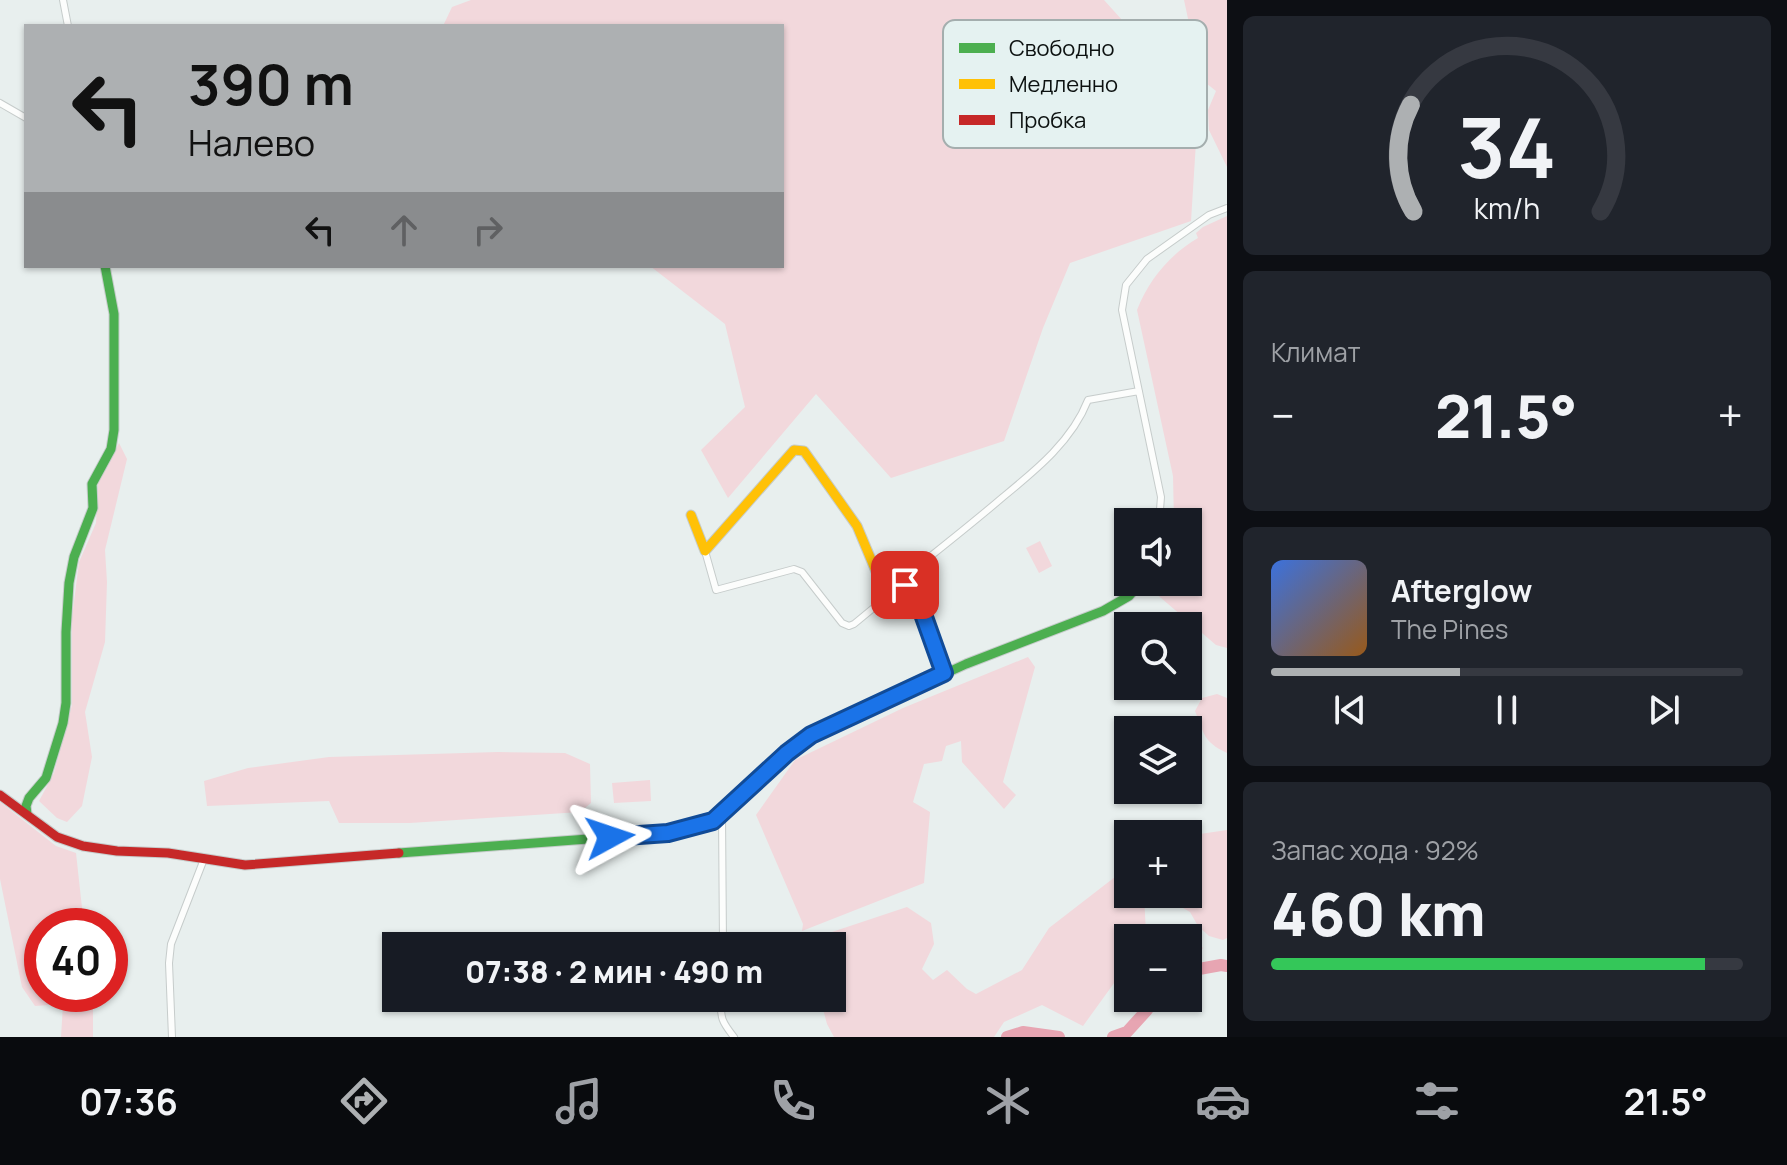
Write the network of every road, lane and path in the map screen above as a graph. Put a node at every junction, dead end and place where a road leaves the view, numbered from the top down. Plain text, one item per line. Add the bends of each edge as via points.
1 (63, 0) edge
2 (68, 24) edge
3 (0, 103) edge
4 (24, 117) edge
5 (1227, 208) edge
6 (105, 268) edge
7 (1139, 391) junction
8 (1160, 508) edge
9 (691, 515) dead end
10 (705, 551) junction
11 (917, 567) dead end
12 (889, 595) junction
13 (1129, 596) edge
14 (944, 673) junction
15 (0, 795) edge
16 (722, 813) junction
17 (27, 814) junction
18 (204, 859) junction
19 (723, 932) edge
20 (720, 1012) edge
21 (172, 1037) edge
22 (734, 1037) edge

1 - 2 street
3 - 4 street
5 - 7 street via 1147,259 1126,285 1122,310
6 - 17 street via 114,314 114,430 111,449 92,484 93,508 69,583 63,723 46,778 29,798
7 - 8 street
7 - 11 street via 1088,400 1062,443 1044,461
9 - 10 street
10 - 12 street via 716,590 794,569 849,626
10 - 12 street via 794,450 804,451 857,526
12 - 14 street via 905,585 914,589
13 - 14 street
14 - 16 street via 811,735
15 - 17 street
16 - 18 street via 713,821 668,833 245,865
16 - 19 street
17 - 18 street via 57,837 83,846
18 - 21 street via 171,944
20 - 22 street

